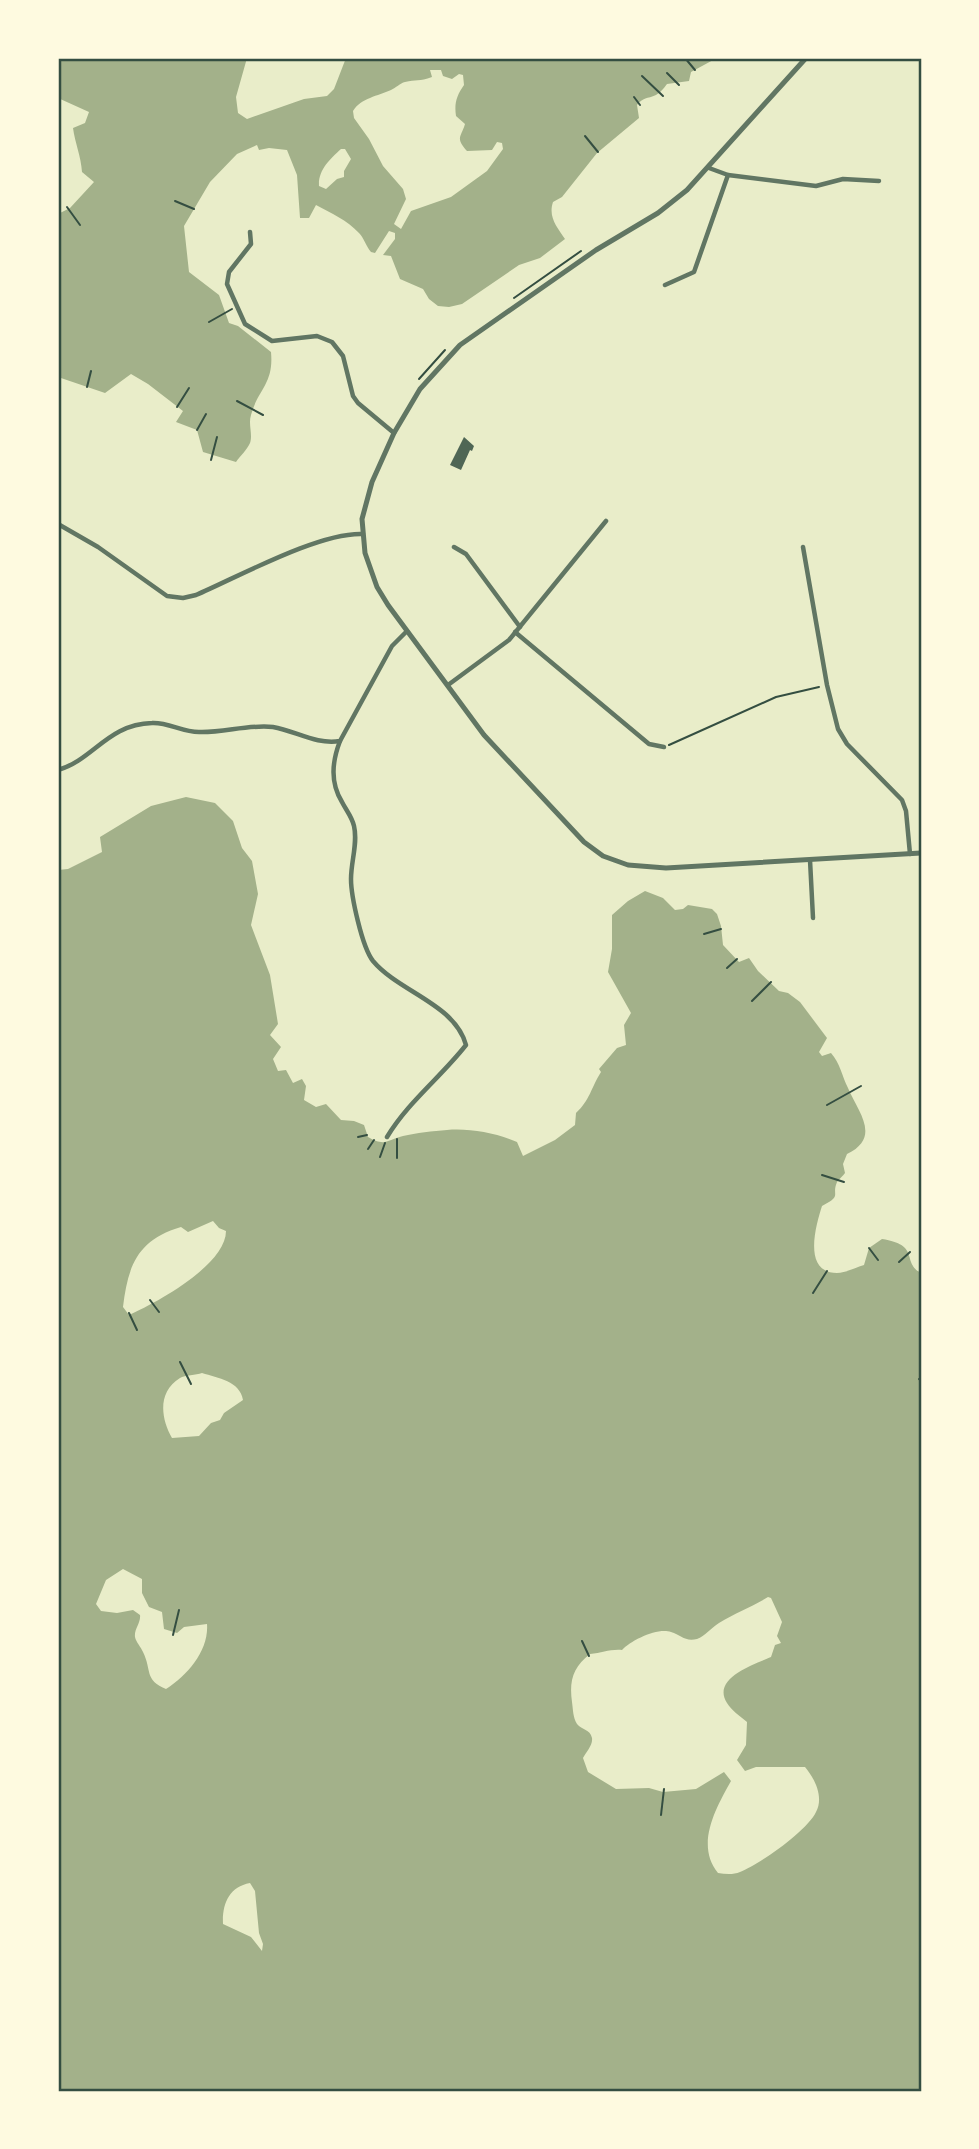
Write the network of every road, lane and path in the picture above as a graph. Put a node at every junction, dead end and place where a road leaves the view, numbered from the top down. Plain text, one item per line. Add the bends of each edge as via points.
1 (685, 58) edge
2 (806, 58) edge
3 (695, 71) dead end
4 (667, 73) dead end
5 (642, 76) dead end
6 (679, 85) dead end
7 (663, 96) dead end
8 (634, 97) dead end
9 (640, 104) dead end
10 (585, 136) dead end
11 (598, 152) dead end
12 (709, 167) junction
13 (729, 175) junction
14 (879, 181) dead end
15 (175, 201) dead end
16 (67, 207) dead end
17 (194, 209) dead end
18 (80, 225) dead end
19 (250, 232) dead end
20 (665, 285) dead end
21 (232, 308) dead end
22 (209, 322) dead end
23 (91, 371) dead end
24 (87, 387) dead end
25 (189, 388) dead end
26 (237, 401) dead end
27 (177, 407) dead end
28 (206, 414) dead end
29 (263, 415) dead end
30 (197, 430) dead end
31 (394, 433) junction
32 (217, 437) dead end
33 (211, 460) dead end
34 (606, 521) dead end
35 (58, 524) edge
36 (363, 534) junction
37 (453, 547) dead end
38 (803, 547) dead end
39 (520, 627) junction
40 (408, 631) junction
41 (515, 632) junction
42 (447, 685) junction
43 (827, 685) junction
44 (340, 741) junction
45 (664, 747) joint
46 (58, 770) edge
47 (921, 853) edge
48 (910, 854) junction
49 (810, 860) junction
50 (813, 918) dead end
51 (721, 929) dead end
52 (704, 934) dead end
53 (737, 959) dead end
54 (727, 968) dead end
55 (771, 982) dead end
56 (752, 1001) dead end
57 (861, 1086) dead end
58 (827, 1105) dead end
59 (367, 1135) dead end
60 (358, 1137) dead end
61 (397, 1139) dead end
62 (374, 1140) dead end
63 (386, 1140) joint
64 (368, 1149) dead end
65 (380, 1157) dead end
66 (397, 1158) dead end
67 (822, 1175) dead end
68 (844, 1182) dead end
69 (869, 1248) dead end
70 (910, 1252) dead end
71 (878, 1260) dead end
72 (899, 1262) dead end
73 (827, 1270) dead end
74 (813, 1293) dead end
75 (150, 1300) dead end
76 (159, 1312) dead end
77 (129, 1313) dead end
78 (137, 1330) dead end
79 (180, 1362) dead end
80 (191, 1384) dead end
81 (179, 1610) dead end
82 (173, 1635) dead end
83 (582, 1641) dead end
84 (589, 1656) dead end
85 (664, 1789) dead end
86 (662, 1815) dead end

1 - 3 path
2 - 12 street
4 - 6 path
5 - 7 path
8 - 9 path
10 - 11 path
12 - 13 street
12 - 31 street via 658,214 596,250 460,345 420,389
13 - 14 street via 816,186 852,178
13 - 20 street via 694,272
15 - 17 path
16 - 18 path
19 - 31 street via 251,244 229,272 227,284 245,324 272,341 317,337 332,342 343,356 353,396
21 - 22 path
23 - 24 path
25 - 27 path
26 - 29 path
28 - 30 path
31 - 36 street via 366,501
32 - 33 path
34 - 39 street
35 - 36 street via 167,596 183,598 340,535
36 - 40 street via 372,575
37 - 39 street via 466,554
38 - 43 street
39 - 41 street
40 - 42 street
40 - 44 street via 393,646
41 - 42 street
41 - 45 street via 649,744
42 - 49 street via 538,796 603,856 628,865 666,868
43 - 45 path via 776,697
43 - 48 street via 838,729 847,744 902,800
44 - 46 street via 331,743 271,727 194,732 153,723 112,734
44 - 63 street via 334,779 354,827 351,879 370,957 386,976 440,1009 459,1029 466,1045 398,1119
47 - 48 street
48 - 49 street
49 - 50 street
51 - 52 path
53 - 54 path
55 - 56 path
57 - 58 path
59 - 60 path
61 - 66 path
62 - 64 path
63 - 65 path
67 - 68 path
69 - 71 path
70 - 72 path
73 - 74 path
75 - 76 path
77 - 78 path
79 - 80 path
81 - 82 path
83 - 84 path
85 - 86 path

